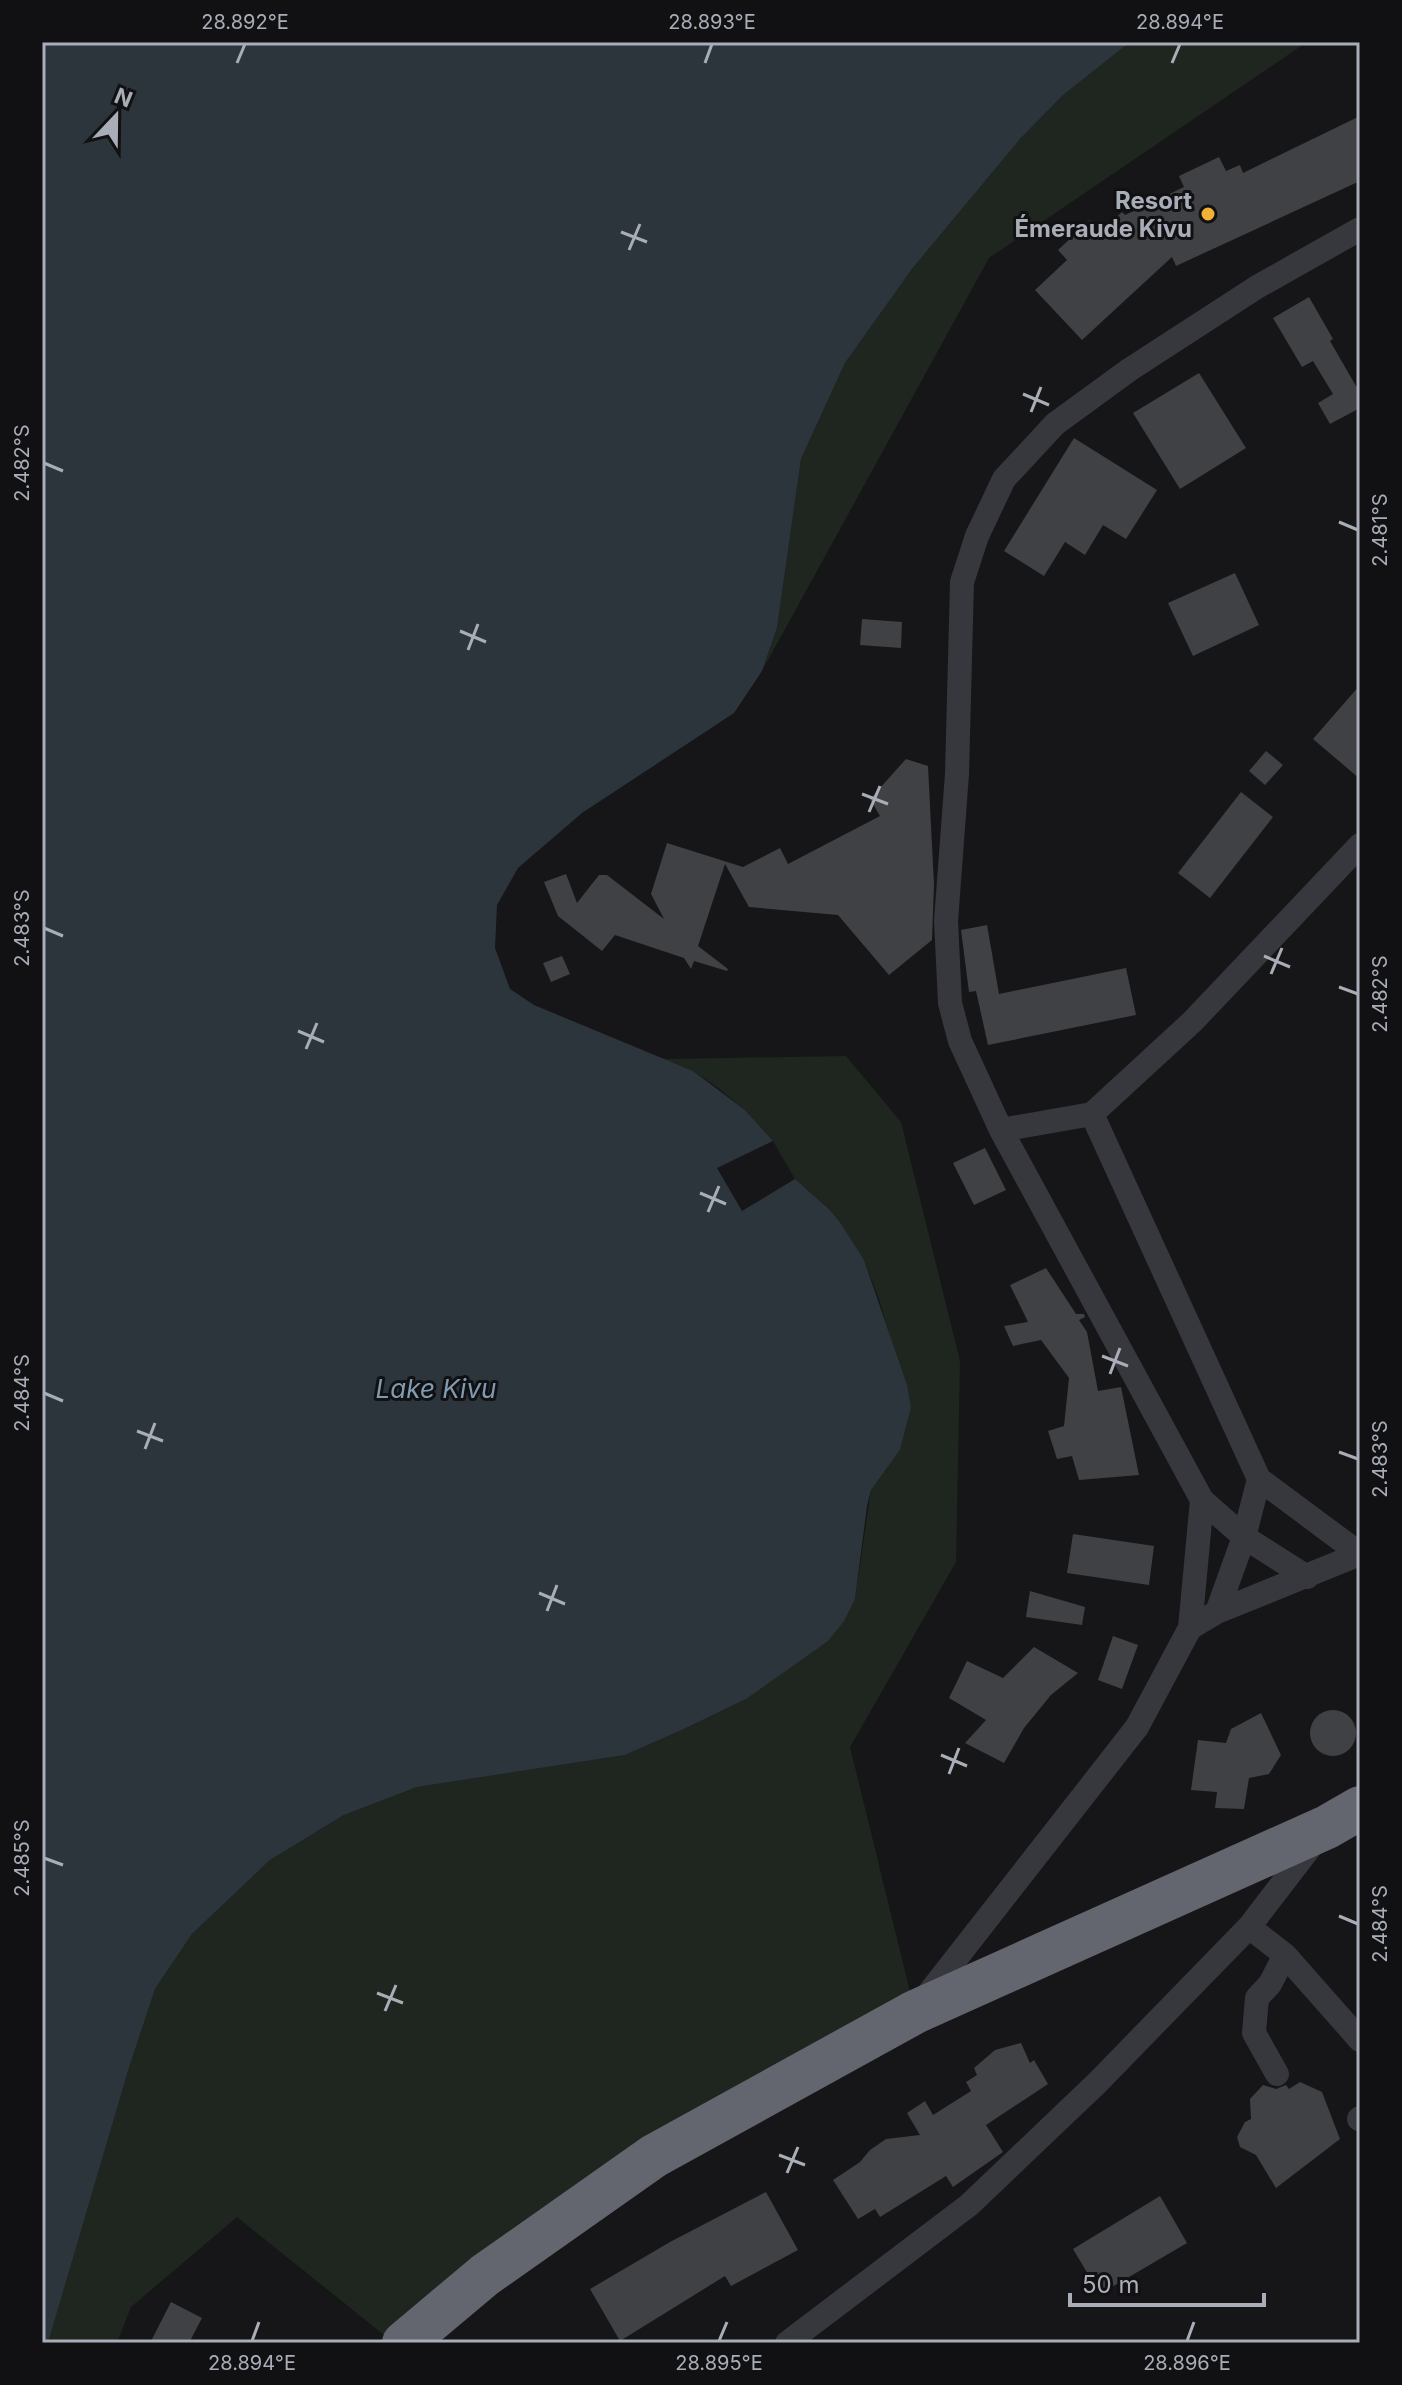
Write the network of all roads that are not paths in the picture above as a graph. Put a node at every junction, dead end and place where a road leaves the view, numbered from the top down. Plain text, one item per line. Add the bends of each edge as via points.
1 (1360, 229) edge
2 (1360, 845) edge
3 (1092, 1114) junction
4 (1001, 1130) junction
5 (1259, 1479) junction
6 (1202, 1500) junction
7 (1244, 1537) junction
8 (1360, 1554) edge
9 (1307, 1577) junction
10 (1217, 1612) junction
11 (1190, 1628) junction
12 (1343, 1817) edge
13 (1249, 1927) junction
14 (1285, 1955) junction
15 (915, 2012) junction
16 (1360, 2040) edge
17 (1277, 2074) dead end
18 (404, 2343) edge
19 (787, 2343) edge

1 - 4 street via 1257,287 1055,424 1004,479 977,536 962,582 947,969 960,1041
2 - 3 street via 1192,1022
3 - 4 street
3 - 5 street
4 - 6 street
5 - 7 street
5 - 8 street
6 - 7 street
6 - 11 street
7 - 9 street
7 - 10 street
8 - 9 street
9 - 10 street
10 - 11 street
11 - 15 street via 1137,1727
12 - 13 street
12 - 15 highway
13 - 14 street
13 - 19 street via 969,2205
14 - 16 street
14 - 17 street via 1257,1998 1254,2033
15 - 18 highway via 654,2156 485,2275

